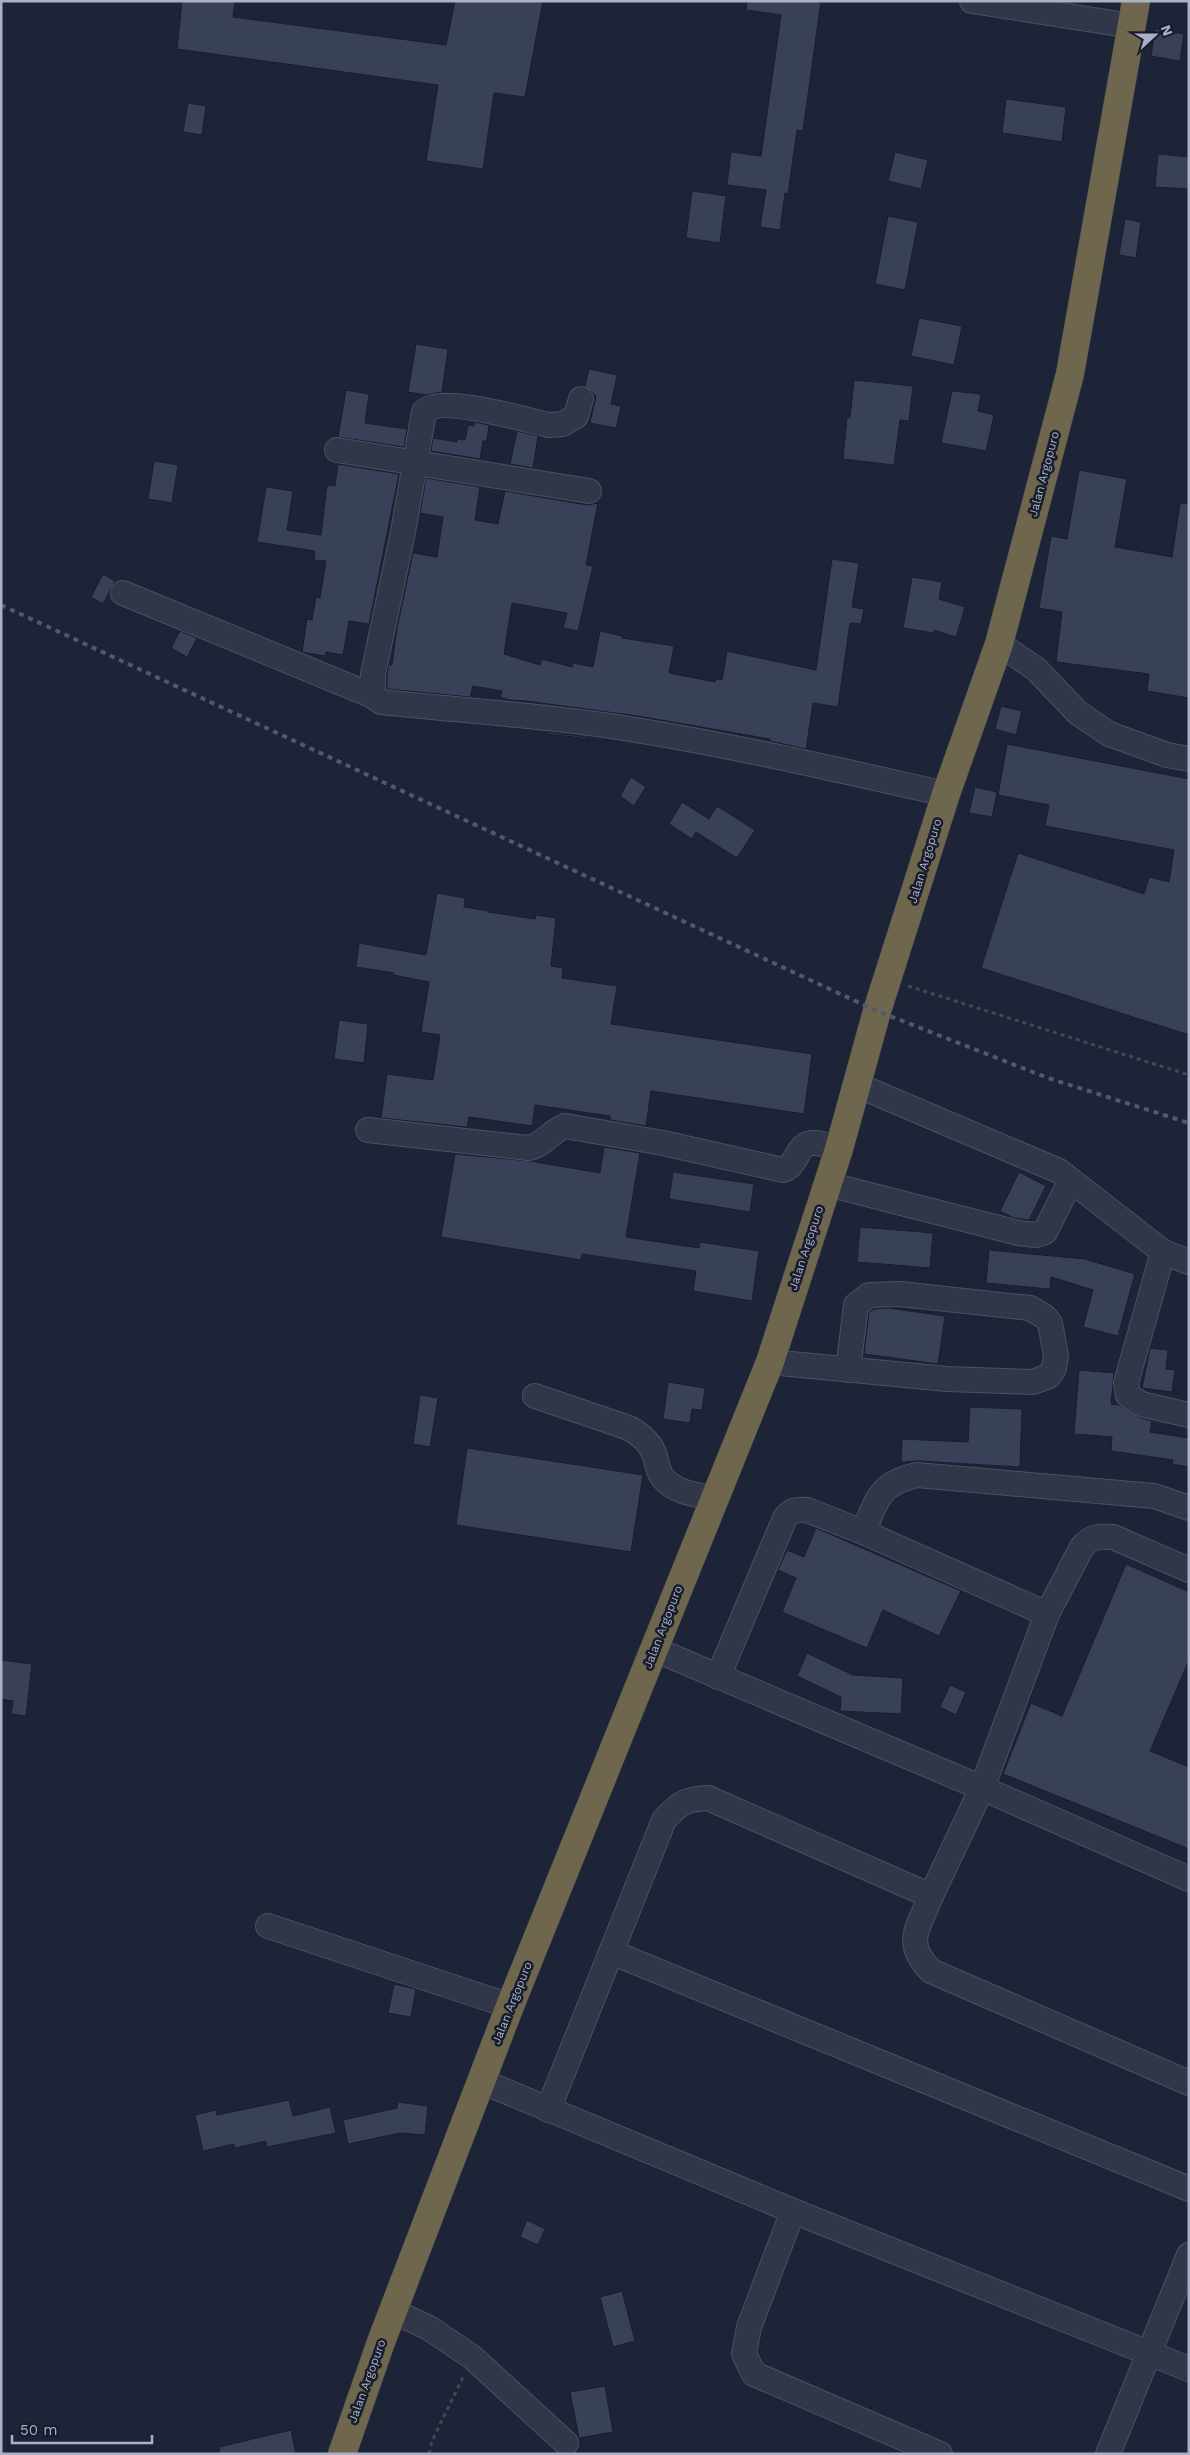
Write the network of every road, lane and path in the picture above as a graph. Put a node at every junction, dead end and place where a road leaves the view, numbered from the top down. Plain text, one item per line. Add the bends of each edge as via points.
1 (972, 1) edge
2 (1134, 14) edge
3 (581, 399) dead end
4 (337, 450) dead end
5 (416, 462) junction
6 (589, 491) dead end
7 (123, 593) dead end
8 (999, 644) junction
9 (373, 696) junction
10 (1189, 759) edge
11 (946, 794) junction
12 (888, 980) junction
13 (1189, 1075) edge
14 (857, 1085) junction
15 (368, 1130) dead end
16 (839, 1149) junction
17 (827, 1184) junction
18 (1065, 1192) dead end
19 (1163, 1252) junction
20 (1189, 1262) edge
21 (770, 1362) junction
22 (848, 1370) junction
23 (535, 1396) dead end
24 (1189, 1415) edge
25 (714, 1498) junction
26 (1189, 1508) edge
27 (864, 1532) junction
28 (1189, 1570) edge
29 (1047, 1614) junction
30 (654, 1649) junction
31 (718, 1677) junction
32 (982, 1788) junction
33 (1189, 1879) edge
34 (930, 1896) junction
35 (268, 1926) dead end
36 (610, 1952) junction
37 (510, 2006) junction
38 (481, 2081) junction
39 (1189, 2083) edge
40 (548, 2110) junction
41 (1189, 2189) edge
42 (794, 2212) junction
43 (1189, 2255) edge
44 (393, 2311) junction
45 (1149, 2352) junction
46 (472, 2357) junction
47 (1189, 2369) edge
48 (566, 2444) dead end
49 (342, 2454) edge
50 (429, 2454) edge
51 (940, 2454) edge
52 (1108, 2454) edge

1 - 2 street
2 - 8 highway, Jalan Argopuro via 1070,374
3 - 5 street via 576,416 563,424 549,425 457,405 429,407 424,412
4 - 5 street
5 - 6 street
5 - 9 street via 373,674
7 - 9 street
8 - 10 street via 1036,669 1078,713 1109,734 1167,755
8 - 11 highway, Jalan Argopuro
9 - 11 street via 381,702 527,715 635,730 794,760
11 - 12 highway, Jalan Argopuro
12 - 13 path
12 - 14 highway, Jalan Argopuro
14 - 16 highway, Jalan Argopuro
14 - 19 street via 1059,1171
15 - 16 street via 528,1148 538,1145 564,1126 663,1143 784,1170 792,1166 807,1143
16 - 17 highway, Jalan Argopuro
17 - 18 street via 1036,1235 1045,1232
17 - 21 highway, Jalan Argopuro
19 - 20 street
19 - 24 street via 1126,1383 1128,1395 1141,1404
21 - 22 street
21 - 25 highway, Jalan Argopuro
22 - 22 street via 947,1379 1032,1382 1049,1376 1056,1356 1050,1323 1030,1308 900,1294 869,1295 856,1305
23 - 25 street via 629,1428 649,1445 658,1470 668,1484 684,1492
25 - 30 highway, Jalan Argopuro
26 - 27 street via 1154,1496 917,1475 901,1479 882,1491
27 - 29 street
27 - 31 street via 807,1510 790,1512 784,1518
28 - 29 street via 1113,1537 1089,1539
29 - 32 street
30 - 31 street
30 - 37 highway, Jalan Argopuro
31 - 32 street
32 - 33 street
32 - 34 street
34 - 36 street via 708,1798 691,1799 676,1807 664,1820
34 - 39 street via 913,1942 918,1957 931,1971
35 - 37 street
36 - 40 street
36 - 41 street
37 - 38 highway, Jalan Argopuro
38 - 40 street
38 - 44 highway, Jalan Argopuro
40 - 42 street
42 - 45 street
42 - 51 street via 749,2327 744,2354 754,2374
43 - 45 street
44 - 46 street via 429,2328
44 - 49 highway, Jalan Argopuro
45 - 47 street
45 - 52 street
46 - 48 street
46 - 50 path via 432,2440

